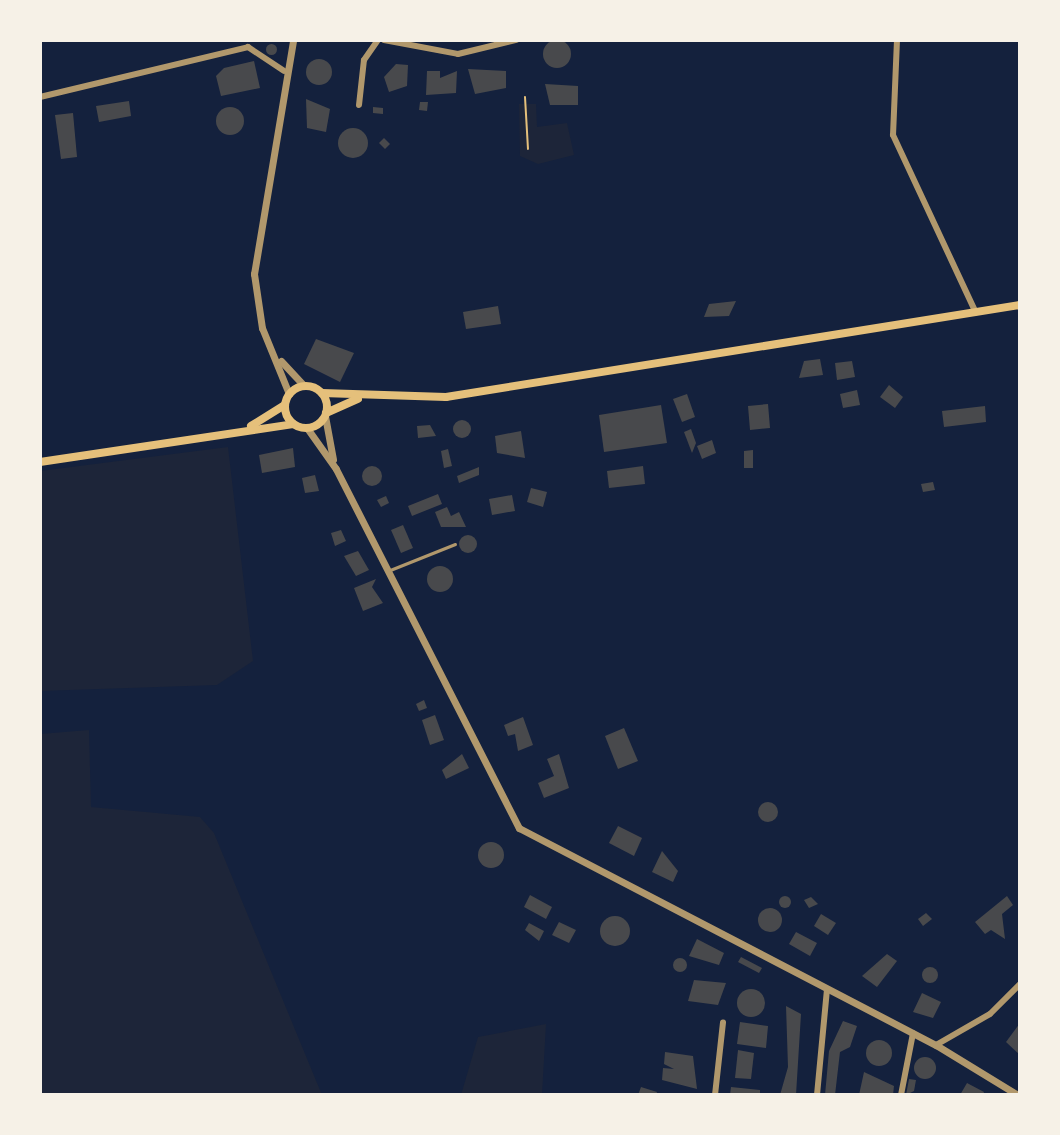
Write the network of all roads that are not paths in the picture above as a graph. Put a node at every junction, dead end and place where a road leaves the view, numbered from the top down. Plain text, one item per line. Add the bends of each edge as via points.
1 (293, 40) edge
2 (381, 40) edge
3 (516, 40) edge
4 (897, 40) edge
5 (284, 71) junction
6 (40, 97) edge
7 (359, 105) dead end
8 (1020, 305) edge
9 (976, 313) junction
10 (276, 356) junction
11 (303, 385) junction
12 (322, 393) junction
13 (289, 394) junction
14 (362, 398) junction
15 (284, 405) junction
16 (326, 415) junction
17 (293, 424) junction
18 (249, 428) junction
19 (307, 428) junction
20 (40, 462) edge
21 (336, 469) junction
22 (455, 544) dead end
23 (386, 571) junction
24 (1020, 984) edge
25 (827, 989) junction
26 (723, 1022) dead end
27 (913, 1033) junction
28 (936, 1045) junction
29 (715, 1095) edge
30 (817, 1095) edge
31 (901, 1095) edge
32 (1018, 1095) edge

1 - 5 street
2 - 3 street via 458,54
2 - 7 street via 364,60
4 - 9 street via 893,135
5 - 6 street via 248,47
5 - 10 street via 254,274 262,328
8 - 9 main road
9 - 14 main road via 446,397
10 - 11 street
10 - 13 street
11 - 12 main road
11 - 13 main road
12 - 14 main road
12 - 16 main road
13 - 15 main road
14 - 16 main road
15 - 17 main road
15 - 18 main road
16 - 19 main road
16 - 21 street
17 - 18 main road
17 - 19 main road
18 - 20 main road
19 - 21 street
21 - 23 street
22 - 23 lane
23 - 25 street via 519,828
24 - 28 street via 990,1014
25 - 27 street
25 - 30 street
26 - 29 street
27 - 28 street
27 - 31 street
28 - 32 street

